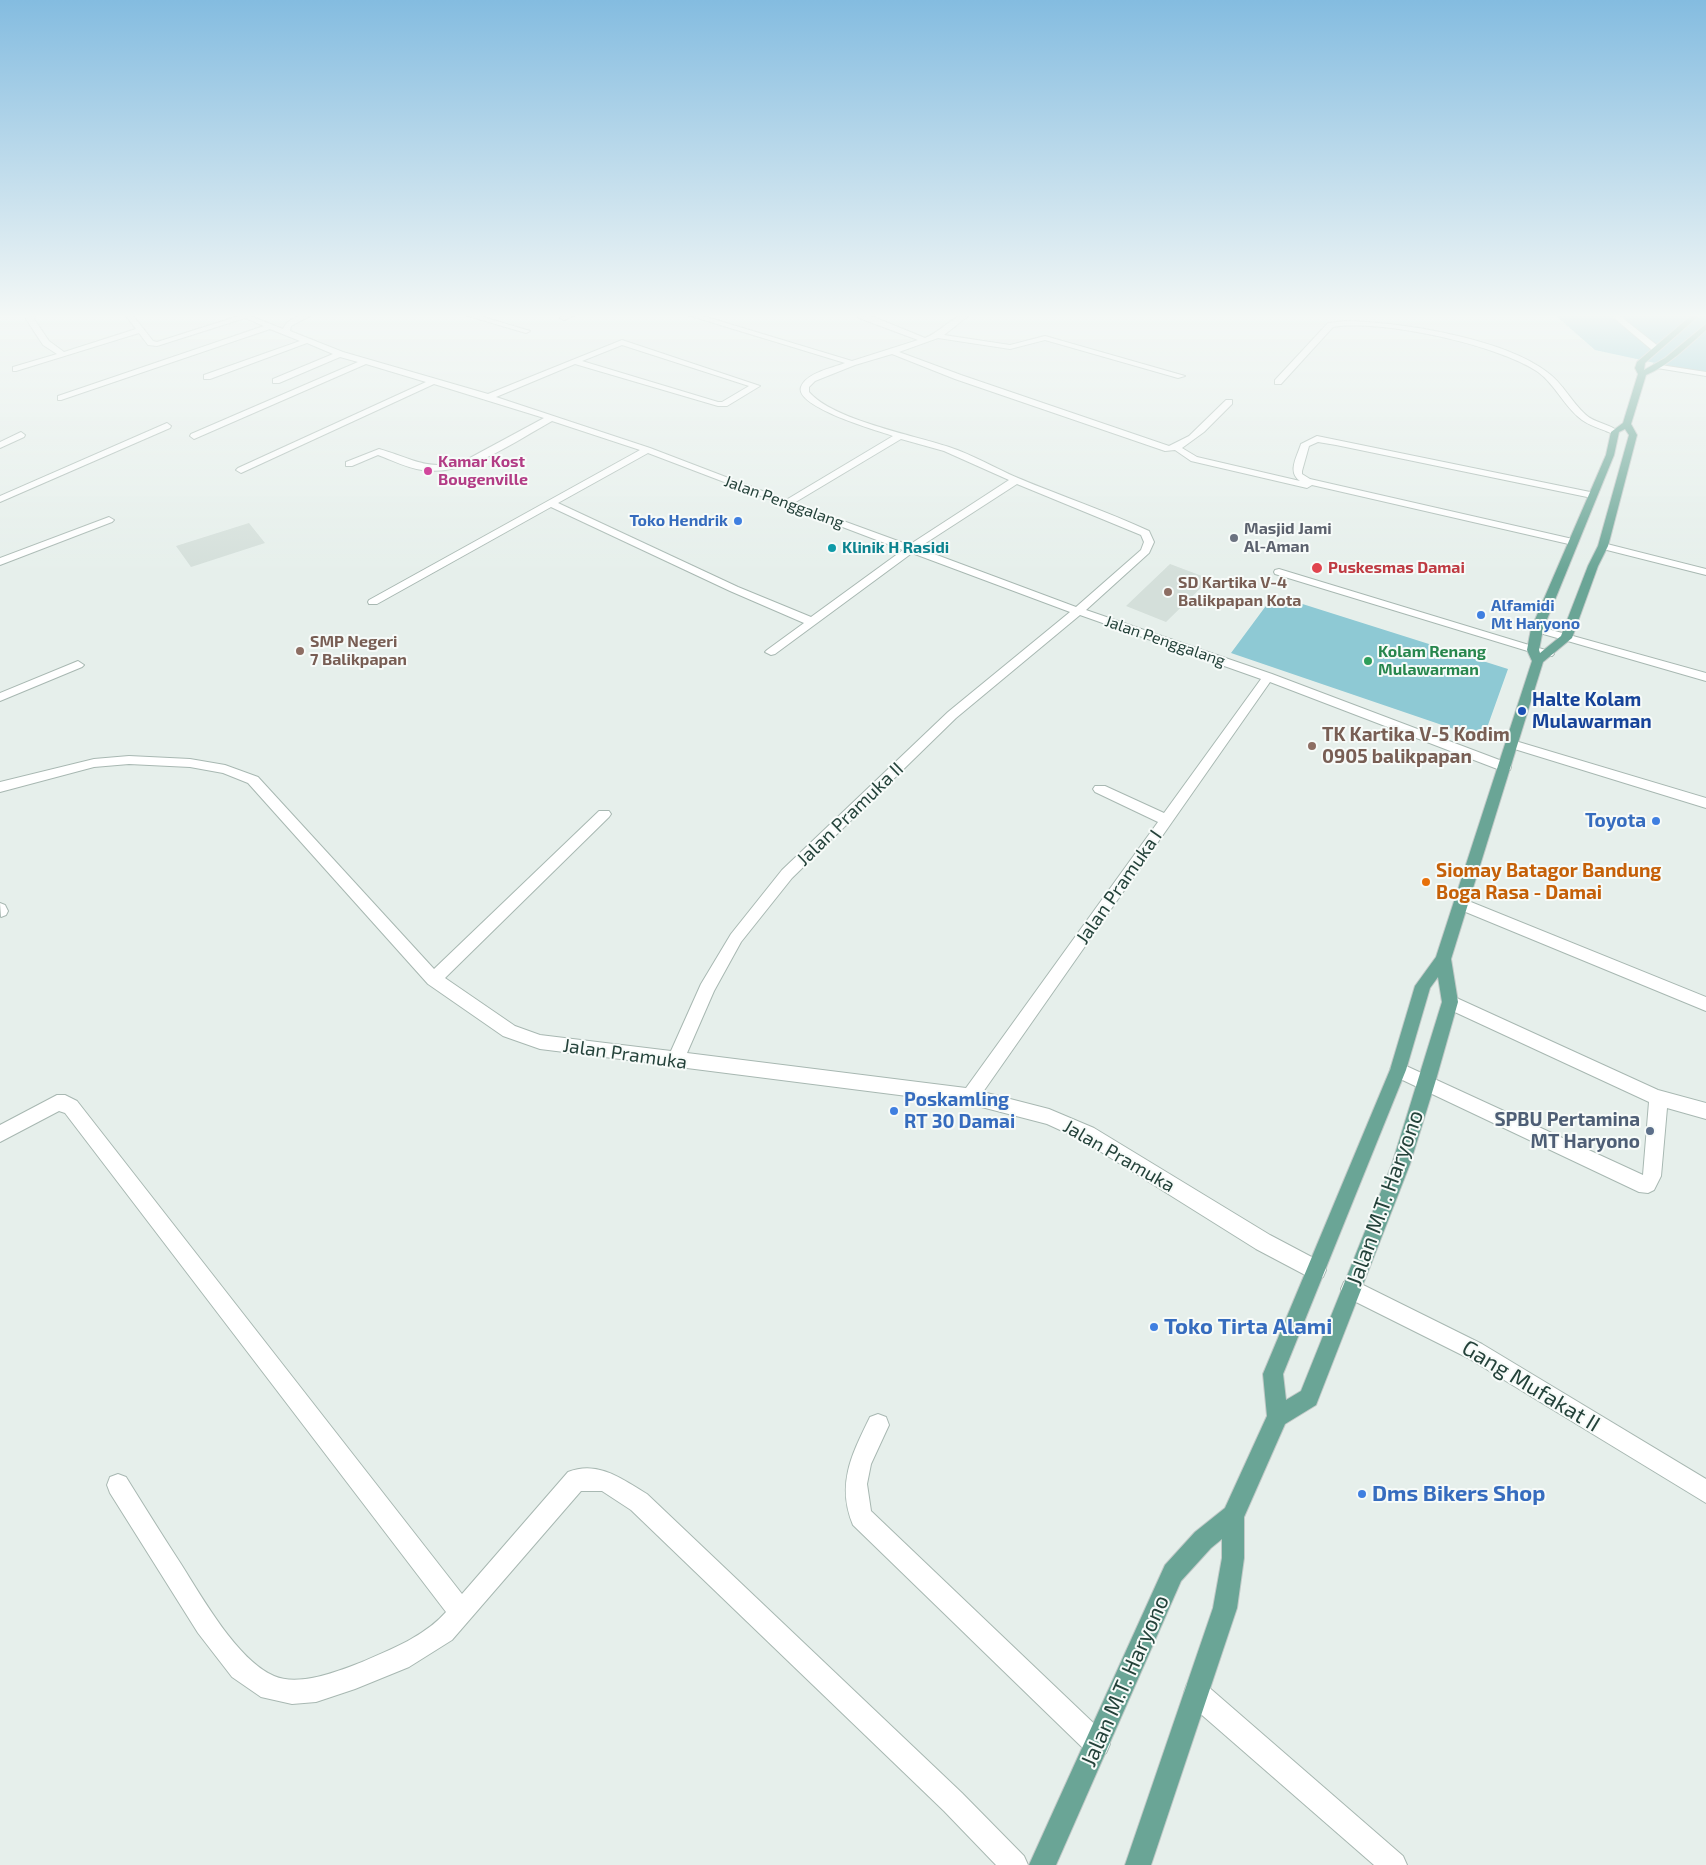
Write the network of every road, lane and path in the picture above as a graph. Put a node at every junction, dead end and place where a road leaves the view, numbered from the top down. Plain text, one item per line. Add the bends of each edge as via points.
1 (276, 400) edge
2 (393, 400) edge
3 (497, 400) edge
4 (705, 400) edge
5 (731, 400) edge
6 (813, 400) edge
7 (1023, 400) edge
8 (1570, 400) edge
9 (1634, 400) edge
10 (1229, 402) dead end
11 (552, 418) junction
12 (1627, 424) junction
13 (167, 426) dead end
14 (1615, 432) junction
15 (21, 435) dead end
16 (1633, 435) junction
17 (194, 436) dead end
18 (900, 436) junction
19 (0, 445) edge
20 (1177, 448) junction
21 (646, 450) junction
22 (349, 464) dead end
23 (241, 470) dead end
24 (1016, 480) junction
25 (1592, 495) junction
26 (0, 498) edge
27 (787, 502) junction
28 (552, 504) junction
29 (109, 520) dead end
30 (1572, 544) junction
31 (1603, 546) junction
32 (912, 548) junction
33 (0, 562) edge
34 (1279, 572) dead end
35 (1706, 572) edge
36 (373, 602) dead end
37 (1078, 611) junction
38 (812, 622) junction
39 (1537, 630) junction
40 (1566, 638) junction
41 (770, 652) dead end
42 (1540, 655) junction
43 (78, 665) dead end
44 (1268, 677) junction
45 (1706, 677) edge
46 (0, 697) edge
47 (1512, 744) junction
48 (1505, 767) junction
49 (0, 786) edge
50 (1100, 789) dead end
51 (1706, 803) edge
52 (604, 814) dead end
53 (1166, 820) junction
54 (1461, 904) junction
55 (1443, 959) junction
56 (434, 979) junction
57 (1450, 1002) junction
58 (1706, 1004) edge
59 (675, 1061) junction
60 (1398, 1070) junction
61 (1427, 1083) junction
62 (970, 1096) junction
63 (1655, 1097) junction
64 (1706, 1112) edge
65 (0, 1134) edge
66 (1316, 1270) junction
67 (1351, 1289) junction
68 (1278, 1417) junction
69 (878, 1425) dead end
70 (118, 1485) dead end
71 (1706, 1492) edge
72 (1233, 1516) junction
73 (462, 1613) junction
74 (1196, 1693) junction
75 (1097, 1744) junction
76 (1015, 1865) edge
77 (1042, 1865) edge
78 (1138, 1865) edge
79 (1394, 1865) edge

1 - 17 street
2 - 23 street
3 - 11 street, Jalan Penggalang
4 - 5 street via 724,404
6 - 18 street, Jalan Pramuka II via 827,410
7 - 20 street via 1168,449
8 - 14 street via 1582,416
9 - 12 main road
10 - 20 street
11 - 21 street, Jalan Penggalang
11 - 22 street via 457,466 420,467 379,452
12 - 14 main road
12 - 16 main road
13 - 26 street
14 - 16 main road
14 - 25 main road, Jalan M.T. Haryono via 1610,455
15 - 19 street
16 - 31 main road
18 - 24 street, Jalan Pramuka II via 947,449
18 - 27 street
20 - 30 street via 1194,459
21 - 27 street, Jalan Penggalang
21 - 28 street
24 - 32 street
24 - 37 street, Jalan Pramuka II via 1145,533 1149,542 1145,551
25 - 30 main road, Jalan M.T. Haryono
25 - 30 street via 1336,442 1317,440 1305,444 1297,472 1307,481
27 - 32 street, Jalan Penggalang
28 - 36 street
28 - 38 street
29 - 33 street
30 - 39 main road, Jalan M.T. Haryono
31 - 35 street
31 - 40 main road
32 - 37 street, Jalan Penggalang
32 - 38 street
34 - 42 street
37 - 44 street, Jalan Penggalang
37 - 59 street, Jalan Pramuka II via 952,715 787,874 736,938 707,990
38 - 41 street
39 - 40 street
39 - 42 main road, Jalan M.T. Haryono
40 - 42 main road
40 - 45 street
42 - 47 main road, Jalan M.T. Haryono
43 - 46 street
44 - 48 street, Jalan Penggalang
44 - 53 street, Jalan Pramuka I
47 - 48 main road, Jalan M.T. Haryono
47 - 51 street
48 - 54 main road, Jalan M.T. Haryono
49 - 56 street, Jalan Pramuka via 94,763 129,760 190,763 225,769 253,780
50 - 53 street
52 - 56 street
53 - 62 street, Jalan Pramuka I
54 - 55 main road, Jalan M.T. Haryono
54 - 58 street
55 - 57 main road, Jalan M.T. Haryono
55 - 60 main road, Jalan M.T. Haryono via 1423,986
56 - 59 street, Jalan Pramuka via 508,1032 540,1042
57 - 61 main road, Jalan M.T. Haryono
57 - 63 street
59 - 62 street, Jalan Pramuka
60 - 61 street
60 - 66 main road, Jalan M.T. Haryono
61 - 63 street via 1645,1185 1652,1176 1659,1103
61 - 67 main road, Jalan M.T. Haryono via 1401,1164
62 - 66 street, Jalan Pramuka via 1049,1118 1088,1134 1263,1242
63 - 64 street
65 - 73 street via 57,1103 71,1107
66 - 68 main road, Jalan M.T. Haryono via 1273,1374
67 - 68 main road, Jalan M.T. Haryono via 1310,1398
67 - 71 street, Gang Mufakat II via 1475,1351
68 - 72 main road, Jalan M.T. Haryono
69 - 75 street via 860,1462 856,1484 861,1517
70 - 73 street via 206,1625 241,1668 270,1688 292,1692 316,1690 355,1677 419,1648 444,1632
72 - 74 main road, Jalan M.T. Haryono via 1233,1558 1225,1608
72 - 75 main road, Jalan M.T. Haryono via 1203,1540 1173,1574
73 - 76 street via 568,1487 582,1479 606,1481 639,1502
74 - 78 main road, Jalan M.T. Haryono
74 - 79 street
75 - 77 main road, Jalan M.T. Haryono

